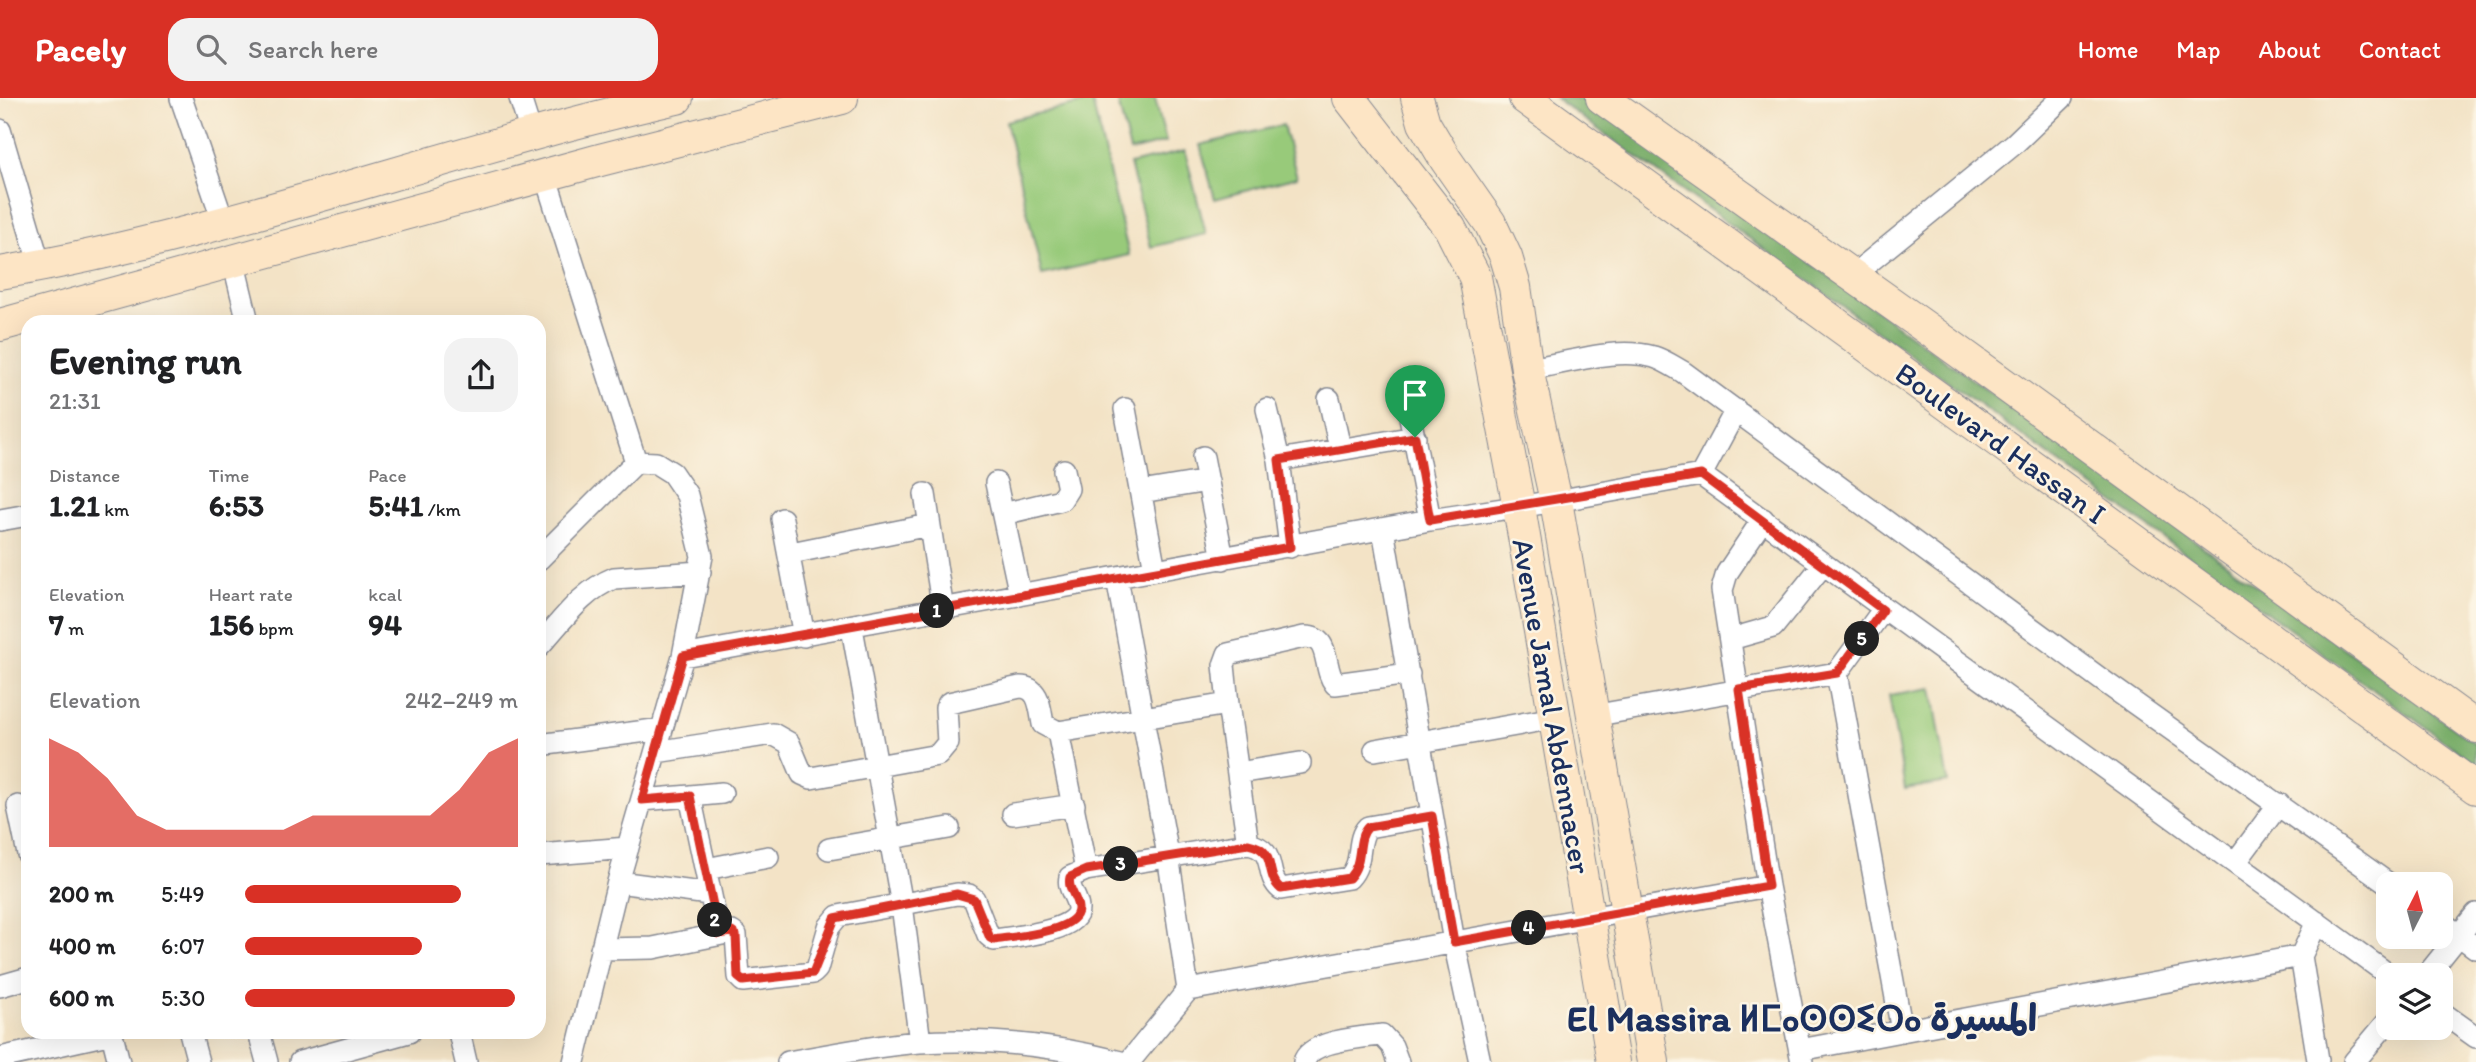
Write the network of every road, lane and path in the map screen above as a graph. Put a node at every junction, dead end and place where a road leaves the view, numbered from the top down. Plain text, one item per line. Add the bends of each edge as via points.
1 (181, 98) edge
2 (520, 98) edge
3 (677, 98) edge
4 (842, 98) edge
5 (1349, 98) edge
6 (1416, 98) edge
7 (1525, 98) edge
8 (1602, 98) edge
9 (2062, 98) edge
10 (618, 105) edge
11 (0, 130) edge
12 (532, 136) junction
13 (545, 175) junction
14 (225, 223) junction
15 (233, 261) junction
16 (40, 266) junction
17 (0, 273) edge
18 (1852, 276) junction
19 (36, 315) edge
20 (246, 315) edge
21 (21, 319) edge
22 (0, 325) edge
23 (1527, 369) junction
24 (1405, 391) dead end
25 (1329, 399) dead end
26 (1125, 409) dead end
27 (1267, 409) dead end
28 (1736, 410) junction
29 (1415, 437) junction
30 (1340, 448) junction
31 (1203, 457) dead end
32 (1279, 460) junction
33 (636, 463) junction
34 (1064, 470) dead end
35 (1701, 475) junction
36 (1208, 481) junction
37 (996, 483) dead end
38 (1140, 492) junction
39 (925, 494) dead end
40 (1556, 501) junction
41 (1518, 507) junction
42 (1003, 514) junction
43 (21, 516) edge
44 (782, 519) dead end
45 (1763, 519) junction
46 (0, 520) edge
47 (1430, 520) junction
48 (929, 526) junction
49 (1383, 529) junction
50 (1290, 547) junction
51 (546, 552) edge
52 (791, 553) junction
53 (1223, 559) junction
54 (1822, 566) junction
55 (1155, 570) junction
56 (699, 572) junction
57 (1117, 578) junction
58 (1020, 594) junction
59 (943, 610) junction
60 (1883, 610) junction
61 (852, 628) junction
62 (804, 636) junction
63 (546, 638) edge
64 (1731, 639) junction
65 (683, 656) junction
66 (1837, 673) junction
67 (1409, 674) junction
68 (1739, 689) junction
69 (1228, 704) junction
70 (1592, 716) junction
71 (1141, 717) junction
72 (1555, 718) junction
73 (2476, 727) edge
74 (662, 729) junction
75 (1058, 732) junction
76 (1419, 743) junction
77 (546, 744) edge
78 (1375, 750) dead end
79 (656, 752) junction
80 (1300, 762) dead end
81 (877, 765) junction
82 (1238, 773) junction
83 (2476, 788) edge
84 (722, 793) dead end
85 (690, 796) junction
86 (642, 800) junction
87 (2279, 804) junction
88 (1074, 805) junction
89 (15, 807) edge
90 (1013, 814) dead end
91 (1432, 816) junction
92 (948, 828) dead end
93 (21, 829) edge
94 (891, 838) junction
95 (1248, 844) junction
96 (628, 848) junction
97 (830, 849) dead end
98 (546, 854) edge
99 (1168, 855) junction
100 (768, 857) dead end
101 (2235, 863) junction
102 (706, 869) junction
103 (1086, 870) junction
104 (2376, 875) edge
105 (618, 882) junction
106 (1768, 886) junction
107 (709, 894) junction
108 (902, 905) junction
109 (1626, 910) junction
110 (2476, 914) edge
111 (1588, 918) junction
112 (2317, 922) junction
113 (719, 934) junction
114 (1454, 942) junction
115 (2468, 942) edge
116 (601, 949) junction
117 (2301, 957) junction
118 (2442, 963) edge
119 (2376, 965) edge
120 (21, 980) edge
121 (0, 986) edge
122 (1188, 990) junction
123 (2453, 1021) edge
124 (1902, 1031) junction
125 (2376, 1036) edge
126 (2476, 1037) edge
127 (86, 1039) edge
128 (113, 1039) edge
129 (192, 1039) edge
130 (262, 1039) edge
131 (384, 1039) edge
132 (461, 1039) edge
133 (920, 1042) junction
134 (1801, 1056) edge
135 (0, 1058) edge
136 (817, 1060) edge
137 (2317, 1061) edge
138 (119, 1062) edge
139 (198, 1062) edge
140 (267, 1062) edge
141 (300, 1062) edge
142 (466, 1062) edge
143 (573, 1062) edge
144 (788, 1062) edge
145 (1121, 1062) edge
146 (1129, 1062) edge
147 (1304, 1062) edge
148 (1398, 1062) edge
149 (1480, 1062) edge
150 (1614, 1062) edge
151 (1653, 1062) edge
152 (2354, 1062) edge

1 - 14 street
2 - 12 street
3 - 10 street
4 - 13 street
5 - 41 street, Avenue Jamal Abdennacer via 1450,228 1475,277
6 - 23 street, Avenue Jamal Abdennacer via 1424,123 1490,223 1506,257
7 - 83 street, Boulevard Hassan I
8 - 18 street, Boulevard Hassan I
9 - 18 street via 2014,144
10 - 12 street
11 - 16 street
12 - 14 street
13 - 15 street
13 - 33 street
14 - 16 street
15 - 19 street
15 - 20 street
16 - 17 street
18 - 73 street, Boulevard Hassan I
21 - 22 street
23 - 28 street via 1614,354 1656,358 1684,372
23 - 40 street, Avenue Jamal Abdennacer
24 - 29 street
25 - 30 street
26 - 38 street
27 - 32 street
28 - 35 street
28 - 87 street via 2106,683
29 - 30 street
29 - 47 street
30 - 32 street
31 - 36 street
32 - 50 street
33 - 51 street
33 - 56 street via 656,463 672,474 687,495 699,533
34 - 42 street via 1068,489 1061,500
35 - 40 street
35 - 45 street
36 - 38 street
36 - 53 street
37 - 42 street
38 - 55 street
39 - 48 street
40 - 41 street
40 - 70 street, Avenue Jamal Abdennacer
41 - 47 street
41 - 72 street, Avenue Jamal Abdennacer
42 - 58 street
43 - 46 street
44 - 52 street
45 - 54 street
45 - 64 street via 1721,590
47 - 49 street
48 - 52 street
48 - 59 street
49 - 50 street
49 - 67 street
50 - 53 street
52 - 62 street
53 - 55 street
54 - 60 street
54 - 64 street via 1773,627
55 - 57 street
56 - 63 street via 614,578 601,583
56 - 65 street
57 - 58 street
57 - 71 street
58 - 59 street
59 - 61 street
60 - 66 street
60 - 101 street
61 - 62 street
61 - 81 street
62 - 65 street
64 - 68 street
65 - 74 street
66 - 68 street
66 - 124 street
67 - 69 street via 1335,684 1322,643 1304,637 1227,654
67 - 76 street
68 - 70 street
68 - 106 street
69 - 71 street
69 - 82 street
70 - 109 street, Avenue Jamal Abdennacer
71 - 75 street
71 - 99 street
72 - 76 street
72 - 111 street, Avenue Jamal Abdennacer
74 - 77 street
74 - 79 street
75 - 81 street via 1043,724 1034,692 1020,687 951,701 946,708 946,749 938,755
75 - 88 street
76 - 78 street
76 - 91 street
79 - 81 street via 773,734 789,743 807,777
79 - 86 street
80 - 82 street
81 - 94 street
82 - 95 street
84 - 85 street
85 - 86 street
85 - 102 street
86 - 96 street
87 - 101 street
87 - 104 street
88 - 90 street
88 - 103 street
89 - 93 street
91 - 95 street via 1368,827 1362,834 1358,866 1349,878 1287,889 1275,882 1260,846
91 - 114 street
92 - 94 street
94 - 97 street
94 - 108 street
95 - 99 street
96 - 98 street
96 - 105 street
99 - 103 street
99 - 122 street
100 - 102 street
101 - 112 street
102 - 107 street
103 - 108 street via 1070,877 1078,908 1064,927 994,940 969,895
105 - 107 street
105 - 116 street
106 - 109 street
106 - 134 street
107 - 113 street
108 - 113 street via 835,918 813,973 743,981 738,977 736,935
108 - 133 street
109 - 111 street
109 - 151 street, Avenue Jamal Abdennacer
110 - 115 street
111 - 114 street
111 - 150 street, Avenue Jamal Abdennacer
112 - 117 street
112 - 119 street
113 - 116 street via 653,948
114 - 122 street
114 - 149 street
115 - 118 street
116 - 143 street
117 - 124 street
117 - 137 street
120 - 121 street
122 - 146 street
123 - 126 street
124 - 134 street
125 - 152 street
127 - 135 street
128 - 138 street
129 - 139 street
130 - 140 street
131 - 141 street
132 - 142 street
133 - 136 street
133 - 145 street via 1030,1045
136 - 144 street
147 - 148 street via 1315,1047 1382,1035

